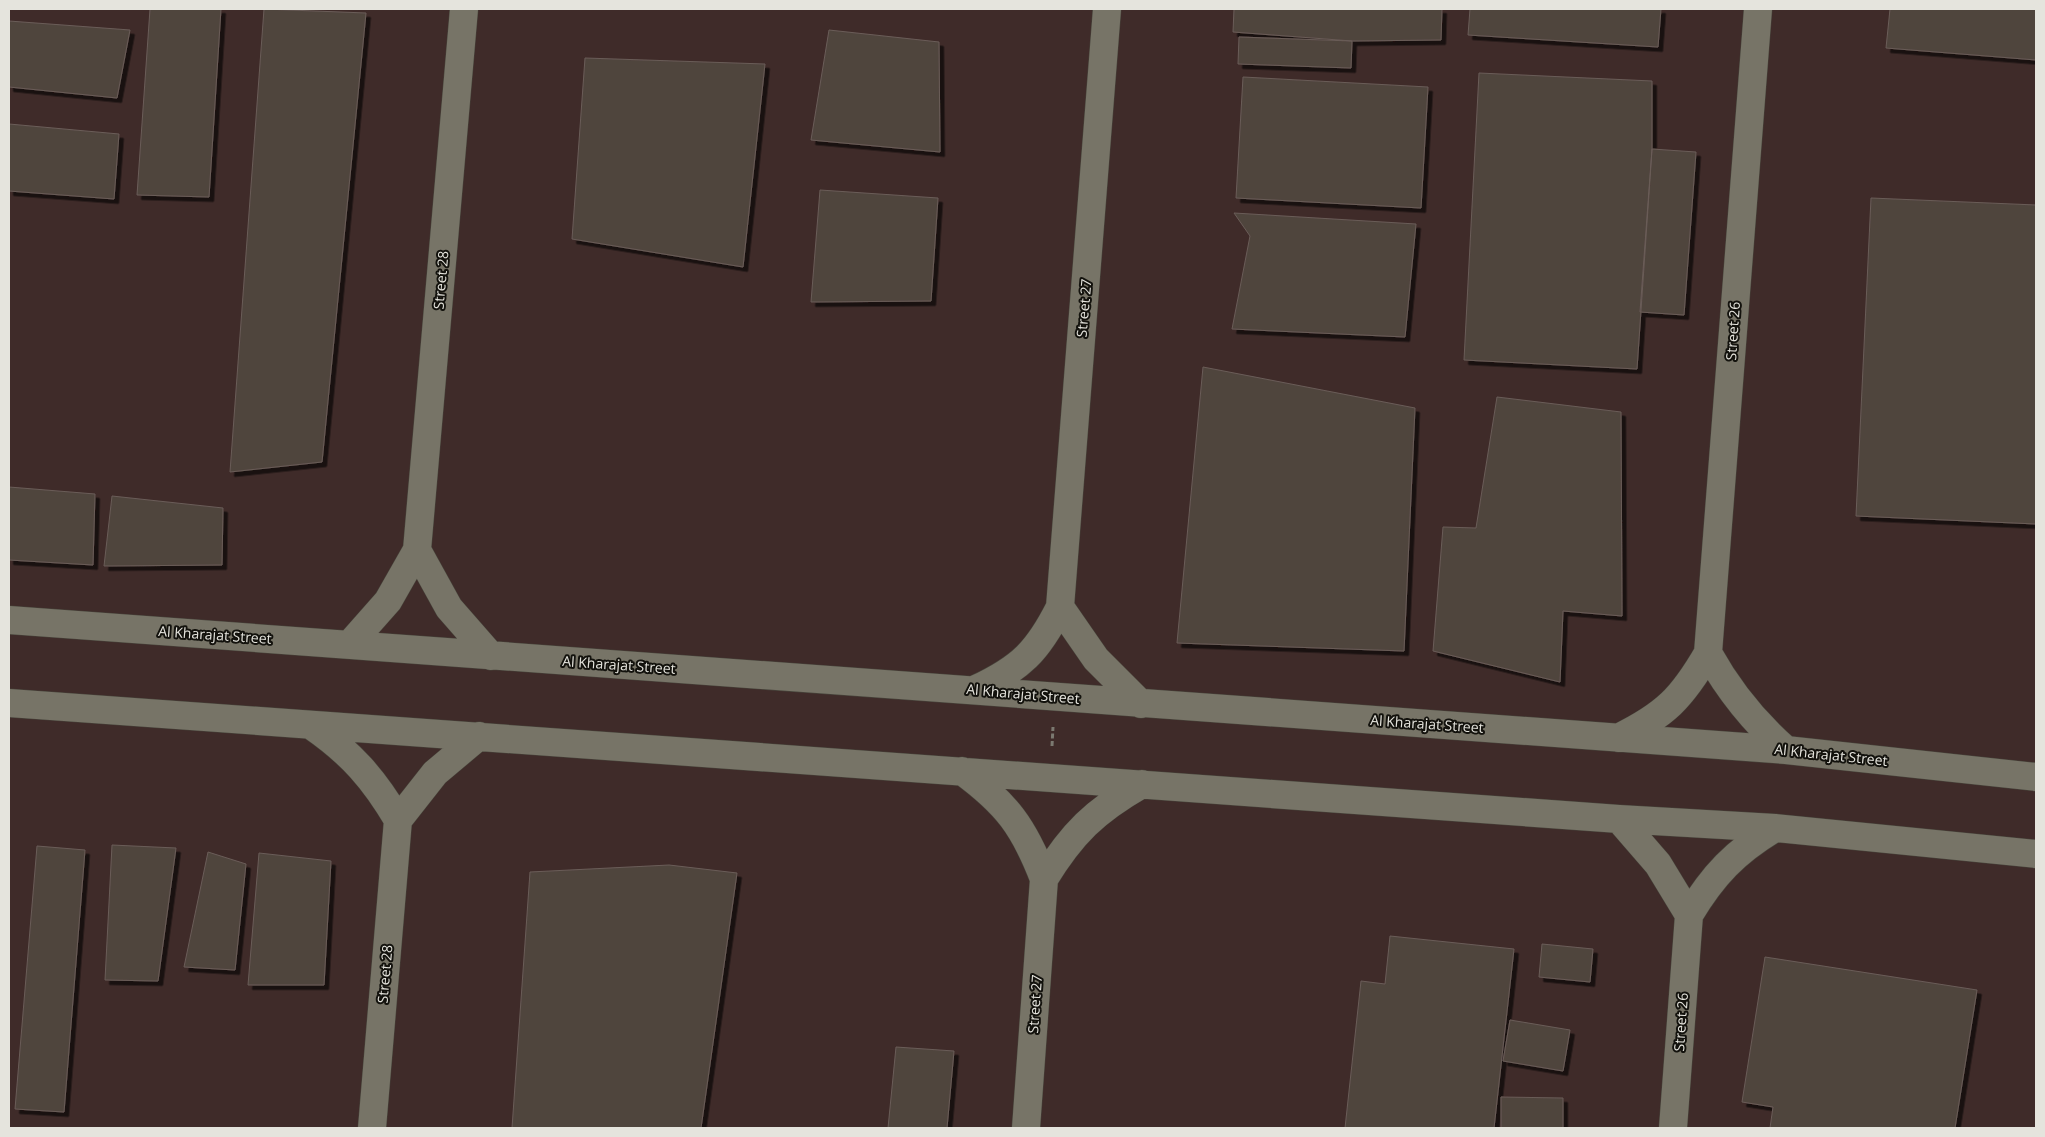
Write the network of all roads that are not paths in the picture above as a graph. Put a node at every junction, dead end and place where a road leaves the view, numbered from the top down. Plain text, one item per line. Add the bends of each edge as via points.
1 (464, 9) edge
2 (1107, 9) edge
3 (1758, 9) edge
4 (418, 550) junction
5 (1060, 607) junction
6 (9, 620) edge
7 (350, 644) junction
8 (1708, 653) junction
9 (491, 656) junction
10 (976, 690) junction
11 (9, 703) edge
12 (1141, 704) junction
13 (312, 726) junction
14 (479, 736) junction
15 (1618, 738) junction
16 (1786, 750) junction
17 (962, 771) junction
18 (2036, 777) edge
19 (1142, 784) junction
20 (1618, 819) junction
21 (398, 820) junction
22 (1775, 828) junction
23 (2036, 854) edge
24 (1044, 880) junction
25 (1689, 915) junction
26 (372, 1128) edge
27 (1026, 1128) edge
28 (1673, 1128) edge

1 - 4 street, Street 28
2 - 5 street, Street 27
3 - 8 street, Street 26
4 - 7 street, Street 28 via 388,601
4 - 9 street via 449,608
5 - 10 street, Street 27 via 1047,634 1027,658
5 - 12 street via 1096,659
6 - 7 street, Al Kharajat Street
7 - 9 street, Al Kharajat Street
8 - 15 street, Street 26 via 1672,705 1647,724
8 - 16 street via 1742,706
9 - 10 street, Al Kharajat Street
10 - 12 street, Al Kharajat Street
11 - 13 street
12 - 15 street, Al Kharajat Street
13 - 14 street
13 - 21 street via 339,744 362,766
14 - 17 street
14 - 21 street via 434,773
15 - 16 street, Al Kharajat Street
16 - 18 street, Al Kharajat Street
17 - 19 street
17 - 24 street, Street 27 via 990,791 1013,817 1031,847
19 - 20 street
19 - 24 street, Street 27 via 1085,824 1062,850
20 - 22 street
20 - 25 street via 1658,864
21 - 26 street, Street 28
22 - 23 street
22 - 25 street, Street 26 via 1748,844 1725,865
24 - 27 street, Street 27
25 - 28 street, Street 26

